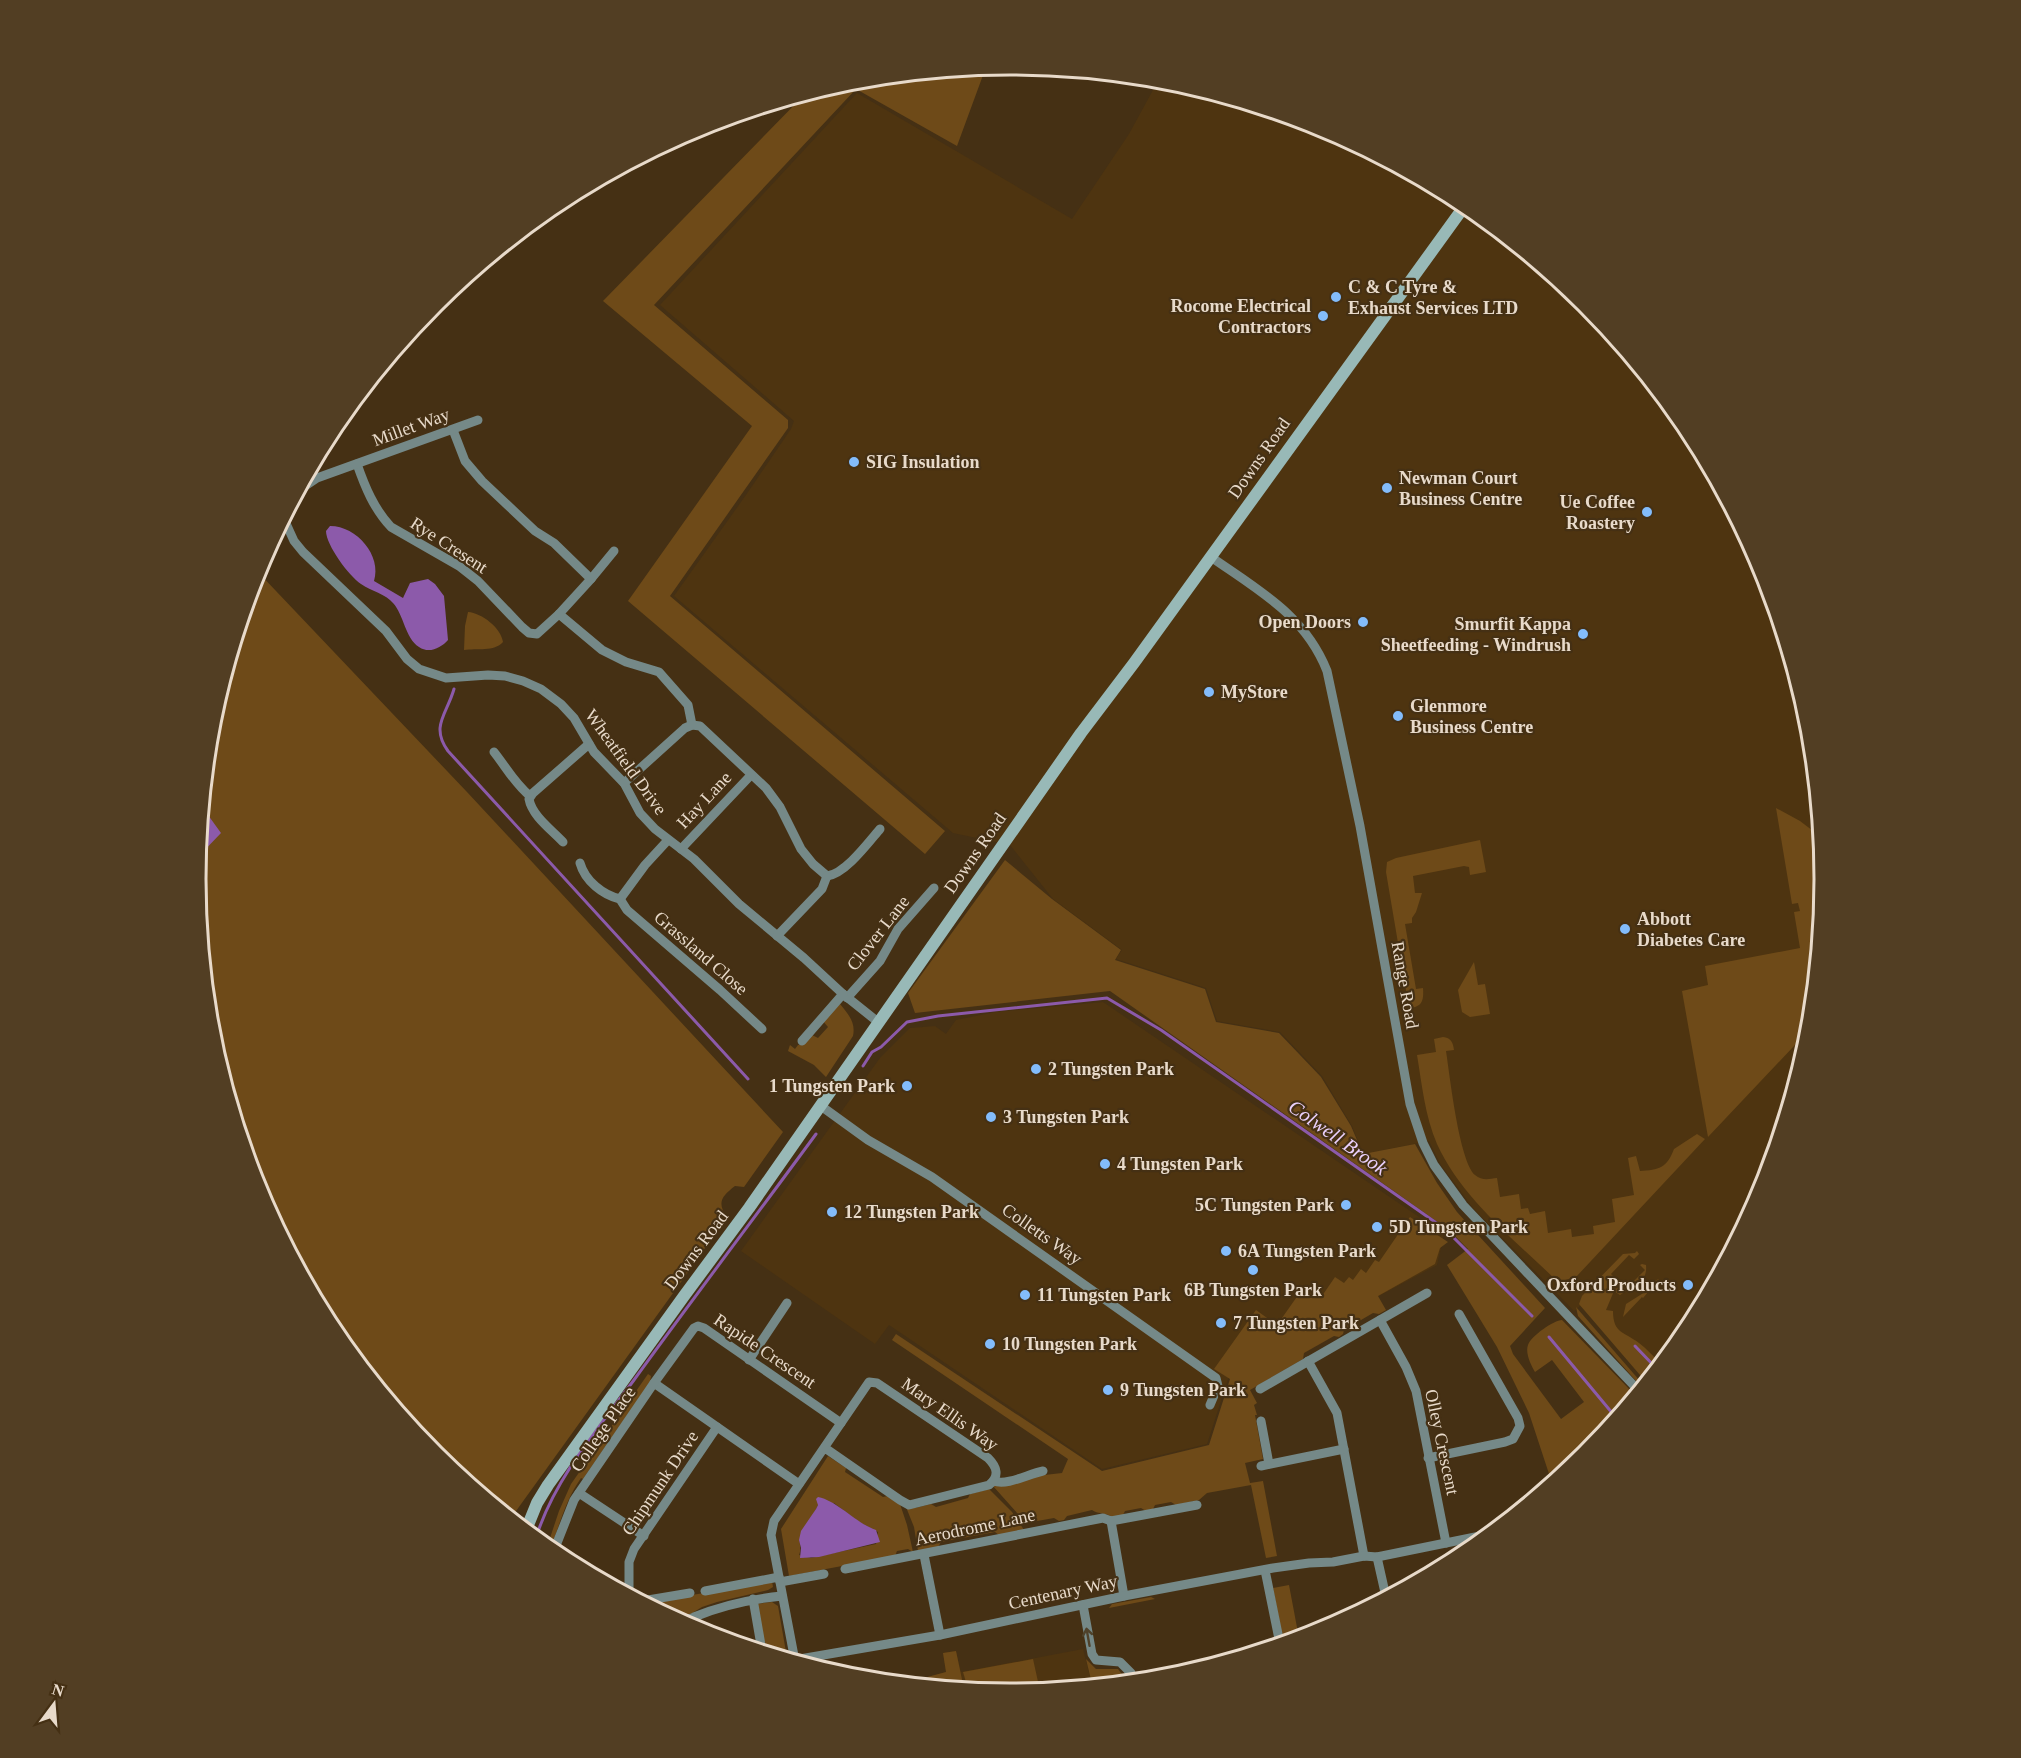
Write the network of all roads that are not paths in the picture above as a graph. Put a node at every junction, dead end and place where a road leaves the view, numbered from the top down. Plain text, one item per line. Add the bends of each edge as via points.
1 (1460, 212) edge
2 (478, 420) dead end
3 (453, 430) junction
4 (357, 464) junction
5 (312, 480) edge
6 (287, 527) edge
7 (614, 551) dead end
8 (1211, 557) junction
9 (591, 579) junction
10 (559, 614) junction
11 (692, 725) junction
12 (589, 744) junction
13 (494, 752) dead end
14 (750, 775) junction
15 (624, 783) junction
16 (530, 796) junction
17 (880, 830) dead end
18 (668, 840) junction
19 (563, 842) dead end
20 (681, 849) junction
21 (580, 864) dead end
22 (827, 876) junction
23 (934, 888) dead end
24 (620, 899) junction
25 (777, 936) junction
26 (845, 996) junction
27 (878, 1022) junction
28 (762, 1029) dead end
29 (802, 1041) dead end
30 (821, 1106) junction
31 (1427, 1293) dead end
32 (787, 1304) dead end
33 (1459, 1314) dead end
34 (1380, 1320) junction
35 (749, 1360) junction
36 (1308, 1361) junction
37 (654, 1383) junction
38 (1634, 1386) edge
39 (1260, 1389) dead end
40 (1210, 1405) dead end
41 (1261, 1421) dead end
42 (841, 1423) junction
43 (717, 1427) junction
44 (825, 1448) junction
45 (1344, 1449) junction
46 (1428, 1458) junction
47 (1043, 1471) dead end
48 (994, 1481) junction
49 (799, 1484) junction
50 (579, 1493) junction
51 (1197, 1505) dead end
52 (1112, 1521) junction
53 (529, 1523) edge
54 (644, 1536) junction
55 (1471, 1538) edge
56 (557, 1543) edge
57 (1446, 1543) junction
58 (924, 1555) junction
59 (1364, 1556) junction
60 (1377, 1557) junction
61 (845, 1569) dead end
62 (1265, 1570) junction
63 (824, 1574) dead end
64 (779, 1580) junction
65 (629, 1586) edge
66 (1384, 1590) edge
67 (705, 1591) dead end
68 (690, 1593) dead end
69 (782, 1596) junction
70 (1124, 1596) junction
71 (653, 1599) edge
72 (753, 1599) junction
73 (1083, 1605) junction
74 (697, 1619) edge
75 (940, 1635) junction
76 (1278, 1637) edge
77 (761, 1643) edge
78 (793, 1653) edge
79 (809, 1658) edge
80 (1131, 1674) edge

1 - 8 street, Downs Road
2 - 3 street, Millet Way
3 - 4 street, Millet Way
3 - 9 street via 465,461 482,481
4 - 5 street, Millet Way
4 - 10 street, Rye Cresent via 373,503 391,527 459,566 529,633 537,634
6 - 12 street, Wheatfield Drive via 303,552 386,631 419,669 446,678 488,675 524,681 561,704
7 - 9 street, Rye Cresent
8 - 27 street, Downs Road via 1081,733
8 - 38 street, Range Road via 1294,618 1320,652 1328,671 1410,1104 1434,1165 1463,1205
9 - 10 street, Rye Cresent
10 - 11 street via 602,650 659,672 688,705
11 - 14 street via 705,730
11 - 15 street
12 - 15 street, Wheatfield Drive
12 - 16 street
13 - 16 street via 516,784
14 - 20 street, Hay Lane
14 - 22 street via 774,798 801,849
15 - 18 street, Wheatfield Drive via 644,818
16 - 19 street via 535,813
17 - 22 street via 843,869
18 - 20 street, Wheatfield Drive
18 - 24 street
20 - 25 street, Wheatfield Drive
21 - 24 street, Grassland Close via 600,890
22 - 25 street via 822,889
23 - 26 street, Clover Lane via 898,929 880,961
24 - 28 street, Grassland Close via 627,910
25 - 26 street, Wheatfield Drive
26 - 27 street, Wheatfield Drive
26 - 29 street, Clover Lane
27 - 30 street, Downs Road
30 - 40 street, Colletts Way via 868,1140 932,1177 1216,1378 1218,1386
30 - 53 street, Downs Road via 554,1476
31 - 34 street
32 - 35 street
33 - 46 street via 1520,1426 1518,1434 1505,1442
34 - 36 street
34 - 46 street, Olley Crescent via 1416,1391
35 - 37 street, Rapide Crescent via 698,1326
35 - 42 street, Rapide Crescent
36 - 39 street
36 - 45 street via 1335,1408
37 - 43 street
37 - 50 street, College Place
41 - 45 street via 1265,1465
42 - 44 street, Mary Ellis Way
42 - 48 street, Mary Ellis Way via 873,1381 988,1458 997,1470
43 - 49 street
43 - 54 street, Chipmunk Drive
44 - 48 street, Mary Ellis Way via 909,1505
44 - 49 street, Mary Ellis Way
45 - 59 street
46 - 57 street, Olley Crescent
47 - 48 street via 1012,1481
49 - 64 street, Mary Ellis Way via 772,1528
50 - 54 street, College Place
50 - 56 street, College Place
51 - 52 street, Aerodrome Lane
52 - 58 street, Aerodrome Lane via 1103,1518
52 - 70 street
54 - 65 street, Chipmunk Drive via 629,1562
55 - 57 street, Centenary Way
57 - 60 street, Centenary Way
58 - 61 street, Aerodrome Lane
58 - 75 street
59 - 60 street, Centenary Way
59 - 62 street, Centenary Way
60 - 66 street
62 - 70 street, Centenary Way
62 - 76 street
63 - 64 street
64 - 67 street
64 - 69 street, Mary Ellis Way
68 - 71 street
69 - 72 street
69 - 78 street, Mary Ellis Way
70 - 73 street, Centenary Way
72 - 74 street via 724,1605
72 - 77 street
73 - 75 street, Centenary Way
80 -> 73 street via 1120,1662 1096,1660
75 - 79 street, Centenary Way

